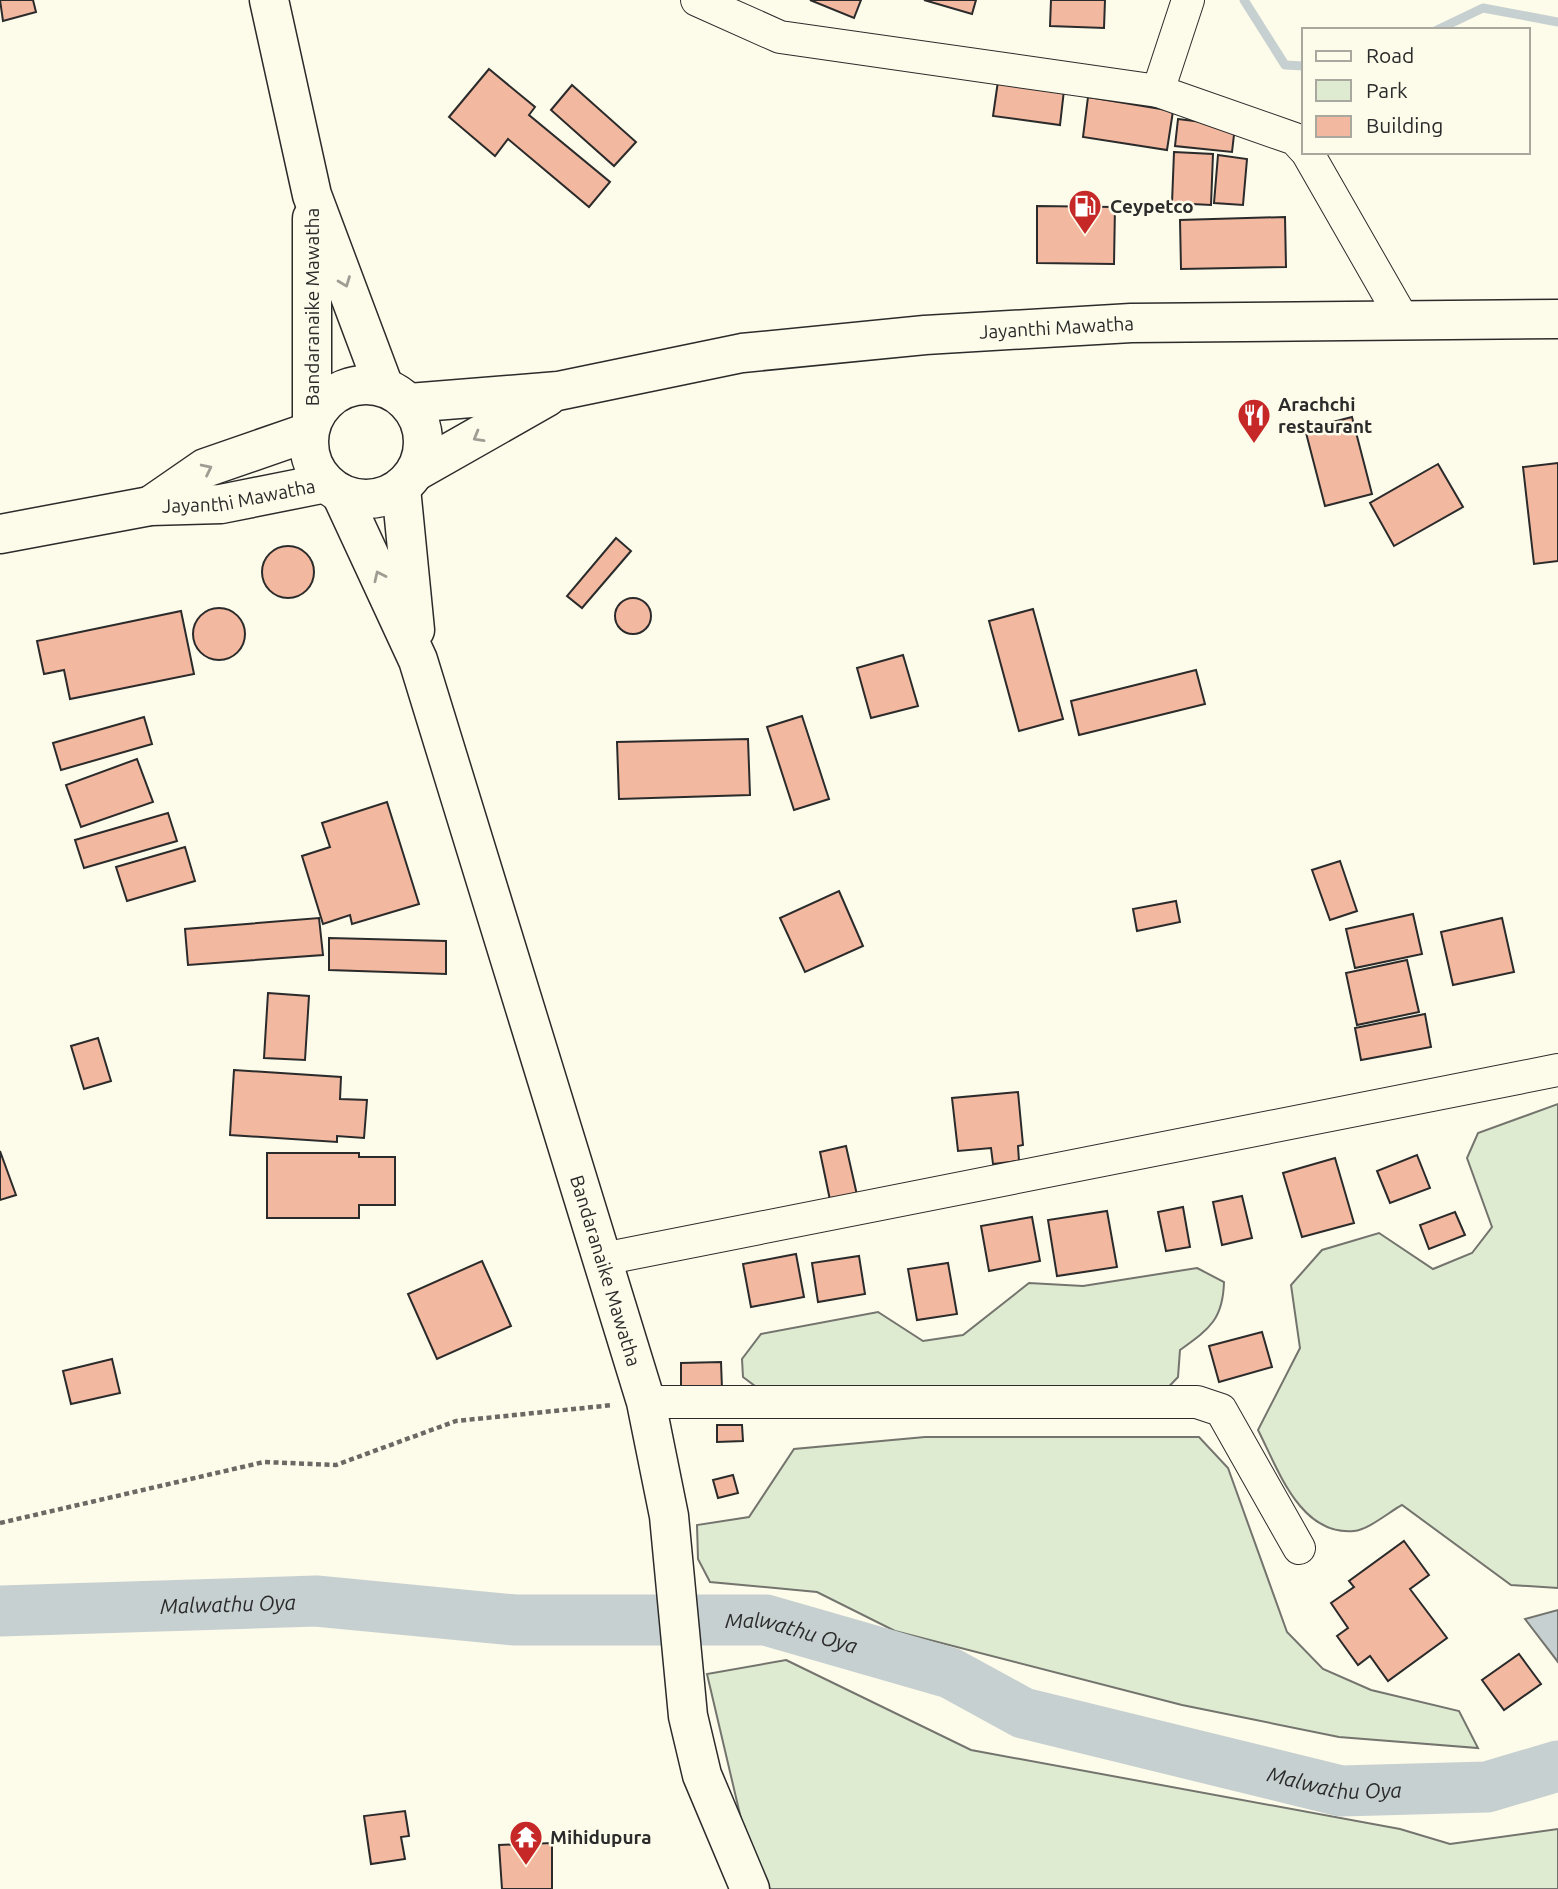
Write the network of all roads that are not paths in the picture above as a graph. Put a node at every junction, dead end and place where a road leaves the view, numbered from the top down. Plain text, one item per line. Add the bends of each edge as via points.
1 (269, 0) edge
2 (697, 0) edge
3 (1188, 0) edge
4 (1158, 92) junction
5 (1302, 147) edge
6 (1308, 154) edge
7 (312, 195) junction
8 (1402, 318) junction
9 (1558, 319) edge
10 (558, 391) junction
11 (397, 395) junction
12 (310, 425) junction
13 (408, 480) junction
14 (333, 488) junction
15 (150, 506) junction
16 (0, 534) edge
17 (418, 660) junction
18 (1558, 1070) edge
19 (603, 1259) junction
20 (646, 1402) junction
21 (1299, 1548) dead end
22 (750, 1889) edge

1 - 7 main road, Bandaranaike Mawatha
2 - 4 street via 780,37
3 - 4 street
4 - 5 street via 1295,139
6 - 8 street
7 -> 11 main road, Bandaranaike Mawatha
7 - 12 main road, Bandaranaike Mawatha
8 - 9 main road, Jayanthi Mawatha
8 - 10 main road, Jayanthi Mawatha via 1131,323 925,335 741,353
10 - 11 main road, Jayanthi Mawatha
10 -> 13 main road, Jayanthi Mawatha
11 - 12 main road via 363,383 342,389 324,400
11 - 13 main road via 418,418 424,437 422,455
12 - 14 main road via 314,468
15 -> 12 main road, Jayanthi Mawatha via 205,468
13 - 14 main road via 372,499
13 - 17 main road, Bandaranaike Mawatha
14 - 15 main road, Jayanthi Mawatha via 221,504
17 -> 14 main road, Bandaranaike Mawatha
15 - 16 main road, Jayanthi Mawatha
17 - 19 main road, Bandaranaike Mawatha
18 - 19 street
19 - 20 main road, Bandaranaike Mawatha
20 - 21 street via 1197,1402 1221,1410
20 - 22 main road, Bandaranaike Mawatha via 669,1516 688,1716 702,1775

